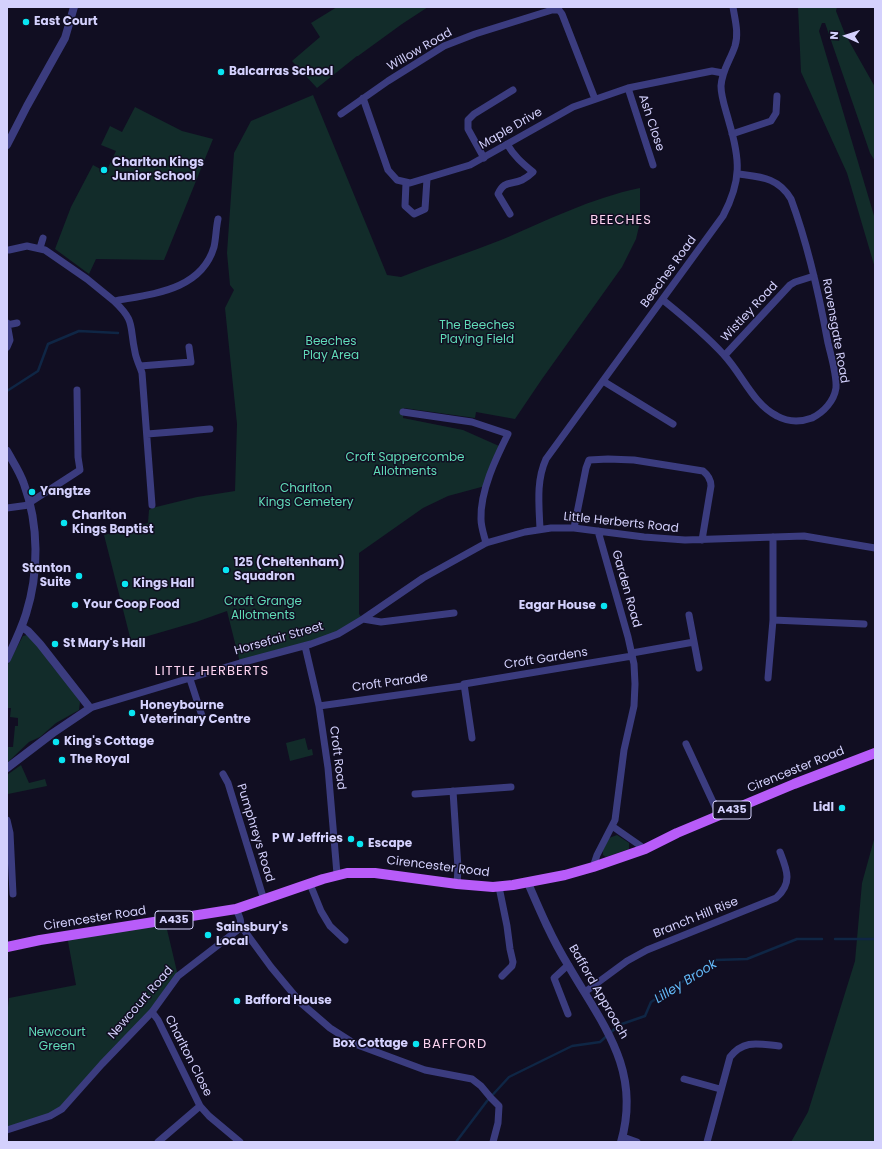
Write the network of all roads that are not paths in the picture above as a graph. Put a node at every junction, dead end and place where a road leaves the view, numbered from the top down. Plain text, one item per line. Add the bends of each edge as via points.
1 (74, 7) edge
2 (733, 7) edge
3 (560, 9) edge
4 (723, 73) junction
5 (628, 88) junction
6 (513, 90) dead end
7 (777, 96) dead end
8 (363, 98) junction
9 (595, 99) junction
10 (341, 114) dead end
11 (732, 134) junction
12 (507, 144) junction
13 (7, 145) edge
14 (484, 158) junction
15 (654, 164) dead end
16 (738, 174) junction
17 (427, 179) junction
18 (406, 183) junction
19 (510, 214) dead end
20 (218, 219) dead end
21 (43, 238) dead end
22 (40, 248) junction
23 (7, 250) edge
24 (814, 276) junction
25 (663, 300) junction
26 (114, 301) junction
27 (7, 324) edge
28 (17, 324) dead end
29 (7, 347) edge
30 (189, 347) dead end
31 (725, 355) junction
32 (140, 366) junction
33 (603, 381) junction
34 (77, 390) dead end
35 (403, 412) dead end
36 (673, 424) dead end
37 (210, 430) dead end
38 (147, 434) junction
39 (7, 451) edge
40 (29, 504) junction
41 (152, 504) dead end
42 (7, 508) edge
43 (574, 528) junction
44 (540, 529) junction
45 (598, 531) junction
46 (773, 537) junction
47 (702, 540) junction
48 (486, 544) junction
49 (875, 548) edge
50 (454, 613) dead end
51 (689, 615) dead end
52 (363, 619) junction
53 (773, 620) junction
54 (864, 624) dead end
55 (22, 627) junction
56 (694, 642) junction
57 (305, 646) junction
58 (632, 655) junction
59 (7, 659) edge
60 (699, 668) dead end
61 (768, 678) dead end
62 (190, 679) junction
63 (464, 684) junction
64 (319, 706) junction
65 (90, 708) junction
66 (202, 716) dead end
67 (472, 738) dead end
68 (686, 744) dead end
69 (874, 754) edge
70 (7, 768) edge
71 (223, 774) dead end
72 (511, 787) dead end
73 (452, 792) junction
74 (416, 794) dead end
75 (719, 815) junction
76 (7, 820) edge
77 (612, 826) junction
78 (645, 849) junction
79 (780, 852) dead end
80 (593, 867) junction
81 (337, 874) junction
82 (528, 883) junction
83 (310, 884) junction
84 (457, 884) junction
85 (499, 887) junction
86 (13, 894) dead end
87 (264, 900) junction
88 (236, 909) junction
89 (241, 926) junction
90 (345, 940) dead end
91 (7, 947) edge
92 (568, 964) junction
93 (502, 976) dead end
94 (585, 992) junction
95 (152, 1012) junction
96 (568, 1014) dead end
97 (779, 1046) dead end
98 (684, 1079) dead end
99 (720, 1089) junction
100 (200, 1106) junction
101 (7, 1130) edge
102 (622, 1139) edge
103 (158, 1142) edge
104 (240, 1142) edge
105 (493, 1142) edge
106 (637, 1142) edge
107 (707, 1142) edge

1 - 13 street via 65,38
2 - 4 street, Beeches Road via 736,42
3 - 8 street, Willow Road via 475,34 444,46
3 - 9 street
4 - 5 street, Maple Drive via 712,71
4 - 11 street, Beeches Road via 722,100
5 - 9 street, Maple Drive
5 - 15 street, Ash Close
6 - 14 street via 468,120 468,128
7 - 11 street via 776,113 769,123
8 - 10 street, Willow Road
8 - 18 street via 388,170 393,177
9 - 12 street, Maple Drive via 573,107
11 - 16 street, Beeches Road
12 - 14 street, Maple Drive
12 - 19 street via 533,172 499,190 498,194
14 - 17 street, Maple Drive
16 - 24 street, Ravensgate Road via 769,179 788,194
16 - 25 street, Beeches Road via 733,195 723,216
17 - 18 street, Maple Drive
17 - 18 street via 425,209 414,214 405,206
20 - 26 street via 211,253 204,265 187,282 171,289
21 - 22 street
22 - 23 street via 27,246
22 - 26 street via 87,279
24 - 31 street, Wistley Road via 790,285
24 - 31 street, Ravensgate Road via 836,385 830,402 822,412 798,421 776,416 761,403
25 - 31 street, Ravensgate Road
25 - 33 street, Beeches Road
26 - 32 street via 130,318 135,353
27 - 28 street
27 - 29 street via 10,340
30 - 32 street via 190,362
32 - 38 street
33 - 36 street
33 - 44 street, Beeches Road via 544,464 539,486
34 - 40 street via 80,470
35 - 48 street via 472,422 508,434 482,499 481,525
37 - 38 street
38 - 41 street
39 - 40 street via 24,484
40 - 42 street
40 - 55 street via 34,534 35,566
43 - 44 street, Little Herberts Road
43 - 45 street, Little Herberts Road
43 - 47 street via 589,460 634,460 702,471 708,476 711,486
44 - 48 street, Little Herberts Road via 510,535
45 - 47 street, Little Herberts Road via 644,538
45 - 58 street, Garden Road
46 - 47 street, Little Herberts Road
46 - 49 street, Little Herberts Road via 804,536
46 - 53 street
48 - 52 street, Little Herberts Road via 424,578
50 - 52 street via 381,622
51 - 56 street
52 - 57 street, Horsefair Street via 338,634
53 - 54 street
53 - 61 street
55 - 59 street
55 - 65 street via 40,644
56 - 58 street
56 - 60 street
57 - 62 street, Horsefair Street
57 - 64 street, Croft Road
58 - 63 street, Croft Gardens
58 - 77 street, Garden Road via 635,695
62 - 65 street, Horsefair Street
62 - 66 street
63 - 64 street, Croft Gardens
63 - 67 street
64 - 81 street, Croft Road via 329,772
65 - 70 street, Horsefair Street
68 - 75 street
69 - 75 main road, Cirencester Road / A435
71 - 87 street, Pumphreys Road
72 - 73 street
73 - 74 street
73 - 84 street
75 - 78 main road, Cirencester Road / A435
76 - 86 street
77 - 78 street
77 - 80 street, Garden Road
78 - 80 main road, Cirencester Road / A435
79 - 94 street, Branch Hill Rise via 787,870 787,878 785,887 776,898 647,950 627,961
80 - 82 main road, Cirencester Road / A435
81 - 83 main road, Cirencester Road / A435
81 - 84 main road, Cirencester Road / A435 via 375,873
82 - 85 main road, Cirencester Road / A435
82 - 92 street, Bafford Approach via 551,935
83 - 87 main road, Cirencester Road / A435
83 - 90 street via 330,926
84 - 85 main road, Cirencester Road / A435
85 - 93 street via 513,962
87 - 88 main road, Cirencester Road / A435
88 - 89 street
88 - 91 main road, Cirencester Road / A435
89 - 95 street, Newcourt Road via 235,934 178,976
89 - 105 street via 301,1003 330,1028 355,1044 425,1070 472,1079 481,1086 499,1106
92 - 94 street, Bafford Approach
92 - 96 street via 554,978
94 - 102 street, Bafford Approach via 614,1042 622,1065 627,1113
95 - 100 street, Charlton Close
95 - 101 street, Newcourt Road via 62,1109 50,1116
97 - 99 street via 747,1044 736,1050 730,1057
98 - 99 street
99 - 107 street
100 - 103 street
100 - 104 street, Charlton Close
102 - 106 street

